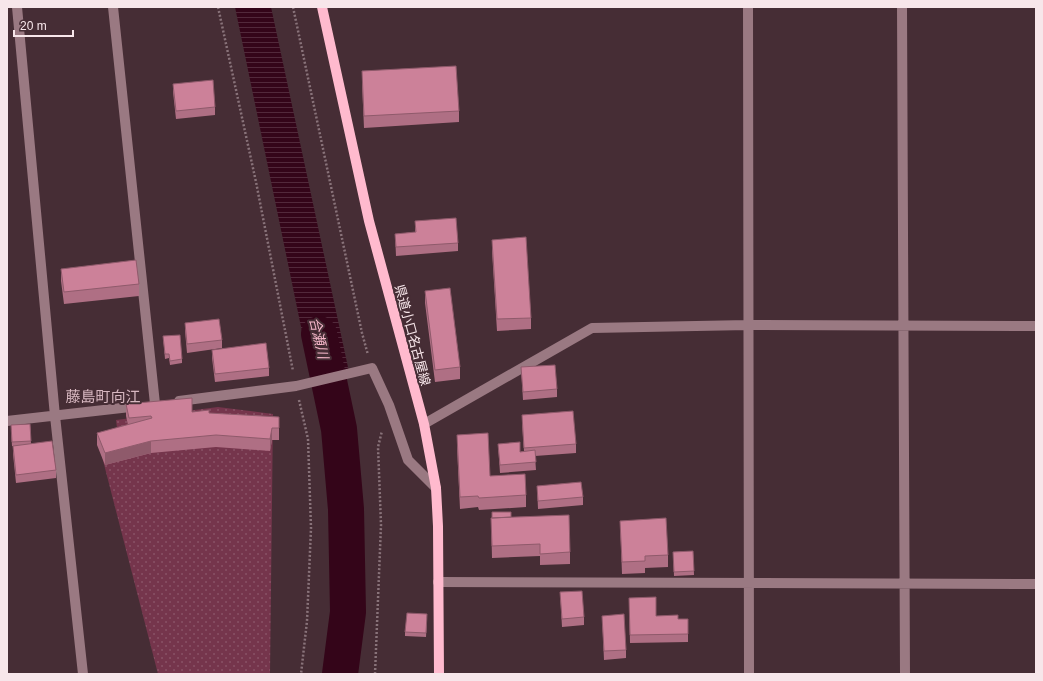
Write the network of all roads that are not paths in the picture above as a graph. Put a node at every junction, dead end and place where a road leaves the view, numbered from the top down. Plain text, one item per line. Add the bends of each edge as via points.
1 (17, 7) edge
2 (113, 7) edge
3 (322, 7) edge
4 (748, 7) edge
5 (902, 7) edge
6 (748, 325) junction
7 (902, 325) junction
8 (1036, 326) edge
9 (163, 403) junction
10 (55, 416) junction
11 (7, 421) edge
12 (424, 424) junction
13 (436, 488) junction
14 (438, 582) junction
15 (749, 584) junction
16 (905, 584) junction
17 (1036, 584) edge
18 (83, 674) edge
19 (439, 674) edge
20 (749, 674) edge
21 (905, 674) edge

1 - 10 street
2 - 9 street
3 - 12 main road, 県道小口名古屋線 via 369,221
4 - 6 street
5 - 7 street
6 - 7 street
6 - 12 street via 592,328
6 - 15 street
7 - 8 street
7 - 16 street
9 - 10 street
9 - 13 street via 296,386 369,370 389,405 408,460
10 - 11 street
10 - 18 street
12 - 13 main road, 県道小口名古屋線
13 - 14 main road, 県道小口名古屋線
14 - 15 street
14 - 19 main road, 県道小口名古屋線
15 - 16 street
15 - 20 street
16 - 17 street
16 - 21 street

